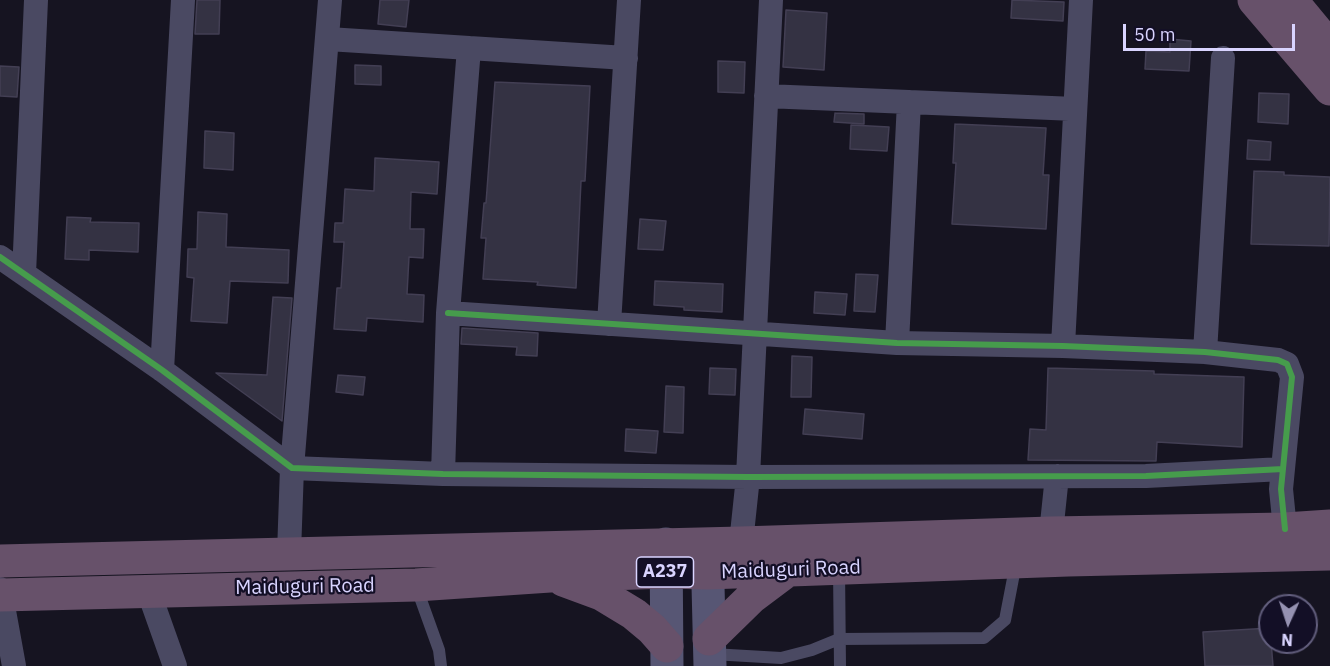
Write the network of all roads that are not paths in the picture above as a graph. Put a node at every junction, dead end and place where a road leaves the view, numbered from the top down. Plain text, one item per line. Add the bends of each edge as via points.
1 (36, 0) edge
2 (183, 0) edge
3 (330, 0) edge
4 (630, 0) edge
5 (771, 0) edge
6 (1081, 0) edge
7 (1254, 0) edge
8 (1291, 0) edge
9 (328, 39) junction
10 (1330, 46) edge
11 (469, 48) junction
12 (626, 58) junction
13 (1223, 58) dead end
14 (1330, 89) edge
15 (766, 96) junction
16 (909, 102) junction
17 (1075, 109) junction
18 (0, 257) edge
19 (24, 274) junction
20 (448, 313) junction
21 (609, 324) junction
22 (754, 334) junction
23 (897, 344) junction
24 (1063, 346) junction
25 (1205, 352) junction
26 (162, 370) junction
27 (292, 468) junction
28 (1283, 469) junction
29 (443, 474) junction
30 (1057, 476) junction
31 (748, 477) junction
32 (1330, 526) edge
33 (1285, 529) junction
34 (1051, 533) junction
35 (741, 543) junction
36 (289, 553) junction
37 (1330, 554) edge
38 (666, 558) junction
39 (707, 558) junction
40 (0, 561) edge
41 (1017, 562) junction
42 (839, 568) junction
43 (788, 570) junction
44 (550, 576) junction
45 (416, 585) junction
46 (148, 590) junction
47 (0, 593) edge
48 (839, 639) junction
49 (710, 653) edge
50 (667, 656) edge
51 (14, 666) edge
52 (175, 666) edge
53 (441, 666) edge
54 (840, 666) edge

1 - 19 street
2 - 26 street
3 - 9 street
4 - 12 street
5 - 15 street
6 - 17 street
7 - 14 highway
8 - 10 highway
9 - 11 street
9 - 27 street
11 - 12 street
11 - 20 street
12 - 21 street
13 - 25 street
15 - 16 street
15 - 22 street
16 - 17 street
16 - 23 street
17 - 24 street
18 - 19 street
19 - 26 street
20 - 21 street
20 - 29 street
21 - 22 street
22 - 23 street
22 - 31 street
23 - 24 street
24 - 25 street
25 - 28 street via 1287,364 1292,377
26 - 27 street
27 - 29 street
27 - 36 street
28 - 30 street
28 - 33 street
29 - 31 street
30 - 31 street
30 - 34 street
31 - 35 street
32 - 33 highway, Maiduguri Road / A237
33 - 34 highway, Maiduguri Road / A237
34 - 35 highway, Maiduguri Road / A237
35 - 39 highway, Maiduguri Road / A237
36 - 38 highway, Maiduguri Road / A237
36 - 40 highway, Maiduguri Road / A237
37 - 41 highway, Maiduguri Road / A237
38 - 39 highway, Maiduguri Road / A237
38 - 44 highway, Maiduguri Road / A237
38 - 50 street
39 - 43 highway, Maiduguri Road / A237
39 - 49 street
41 - 42 highway, Maiduguri Road / A237
41 - 48 lane via 1005,620 984,638
42 - 43 highway, Maiduguri Road / A237
42 - 48 lane
43 - 49 highway via 752,597
44 - 45 highway, Maiduguri Road / A237
44 - 50 highway via 601,594 634,614 652,629
45 - 46 highway, Maiduguri Road / A237
45 - 53 lane
46 - 47 highway, Maiduguri Road / A237
46 - 52 street
47 - 51 street
48 - 49 lane via 781,658
48 - 54 lane

